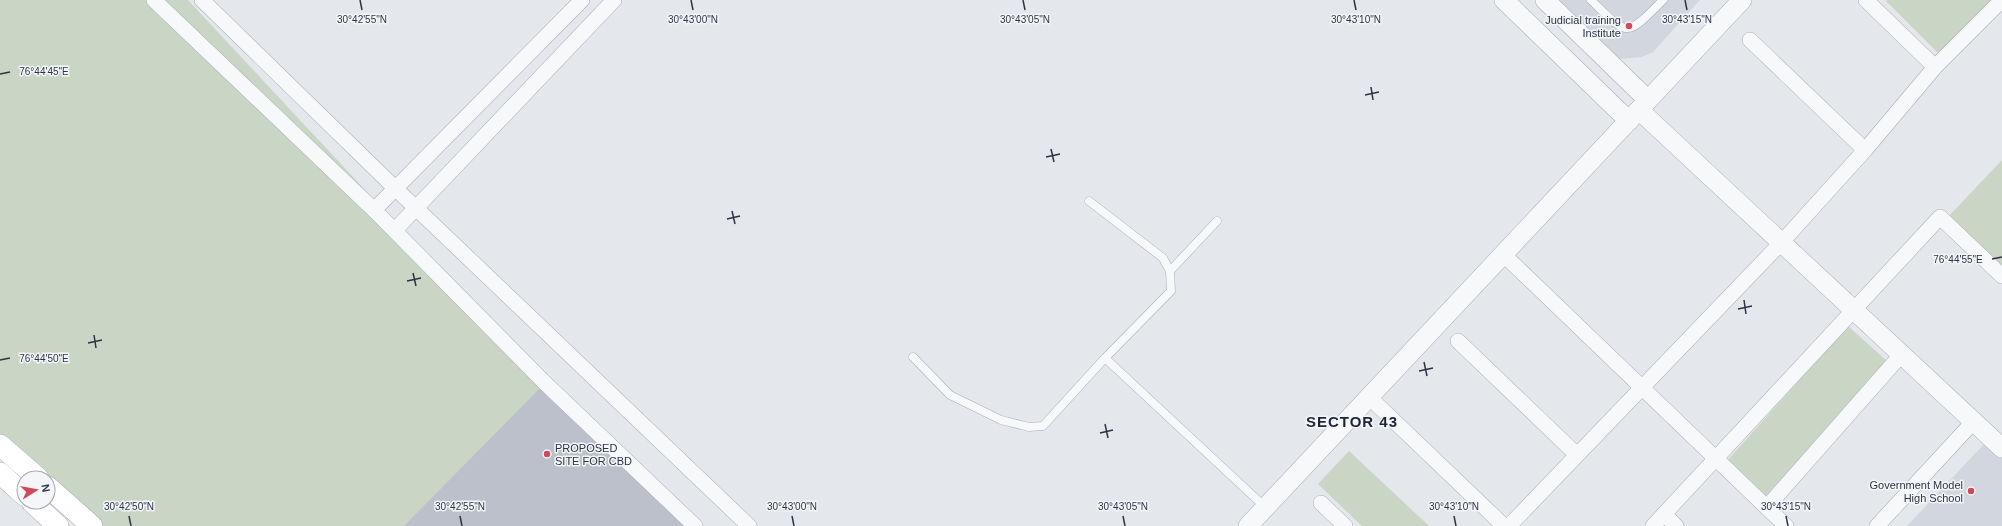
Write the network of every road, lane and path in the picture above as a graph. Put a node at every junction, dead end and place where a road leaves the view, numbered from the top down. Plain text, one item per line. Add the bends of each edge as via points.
1 (154, 0) edge
2 (202, 0) edge
3 (582, 0) edge
4 (614, 0) edge
5 (1504, 0) edge
6 (1545, 0) edge
7 (1591, 0) edge
8 (1663, 0) edge
9 (1742, 0) edge
10 (1866, 0) edge
11 (2002, 0) edge
12 (1750, 40) dead end
13 (1936, 67) junction
14 (1638, 110) junction
15 (1866, 150) junction
16 (396, 189) junction
17 (1089, 201) dead end
18 (416, 208) junction
19 (374, 210) junction
20 (1217, 221) dead end
21 (394, 230) junction
22 (1781, 243) junction
23 (1503, 254) junction
24 (1170, 272) junction
25 (2002, 276) edge
26 (1852, 310) junction
27 (1458, 341) dead end
28 (1901, 355) junction
29 (913, 357) dead end
30 (1105, 358) junction
31 (1642, 388) junction
32 (1369, 397) junction
33 (1974, 421) junction
34 (0, 445) edge
35 (2002, 448) edge
36 (1577, 455) junction
37 (1716, 458) junction
38 (29, 470) edge
39 (0, 473) edge
40 (16, 488) edge
41 (56, 494) edge
42 (1321, 503) dead end
43 (1767, 507) junction
44 (1265, 508) junction
45 (41, 510) edge
46 (1664, 514) junction
47 (58, 526) edge
48 (92, 526) edge
49 (695, 526) edge
50 (749, 526) edge
51 (1248, 526) edge
52 (1345, 526) edge
53 (1504, 526) edge
54 (1509, 526) edge
55 (1653, 526) edge
56 (1676, 526) edge
57 (1786, 526) edge
58 (1877, 526) edge

1 - 19 street
2 - 16 street
3 - 16 street
4 - 18 street
5 - 14 street
6 - 14 street
7 - 8 lane via 1619,27 1628,29 1638,26
9 - 14 street
10 - 13 street
11 - 13 street
12 - 15 street
13 - 15 street
14 - 22 street
14 - 23 street
15 - 22 street
16 - 18 street
16 - 19 street
17 - 24 lane via 1163,258
18 - 21 street
18 - 50 street
19 - 21 street
20 - 24 lane
21 - 49 street via 545,383
22 - 26 street
22 - 31 street
23 - 31 street
23 - 32 street
24 - 30 lane via 1171,291
25 - 26 street via 1940,217
26 - 28 street
26 - 37 street
27 - 36 street
28 - 33 street
28 - 43 street
29 - 30 lane via 950,395 1001,420 1029,427 1042,426
30 - 44 lane
31 - 36 street
31 - 37 street
32 - 44 street
32 - 53 street
33 - 35 street
33 - 58 street
34 - 38 main road
36 - 54 street
37 - 43 street
37 - 46 street
39 - 40 main road
41 - 48 main road
42 - 52 street
43 - 57 street
44 - 51 street
45 - 47 main road
46 - 55 street
46 - 56 street

